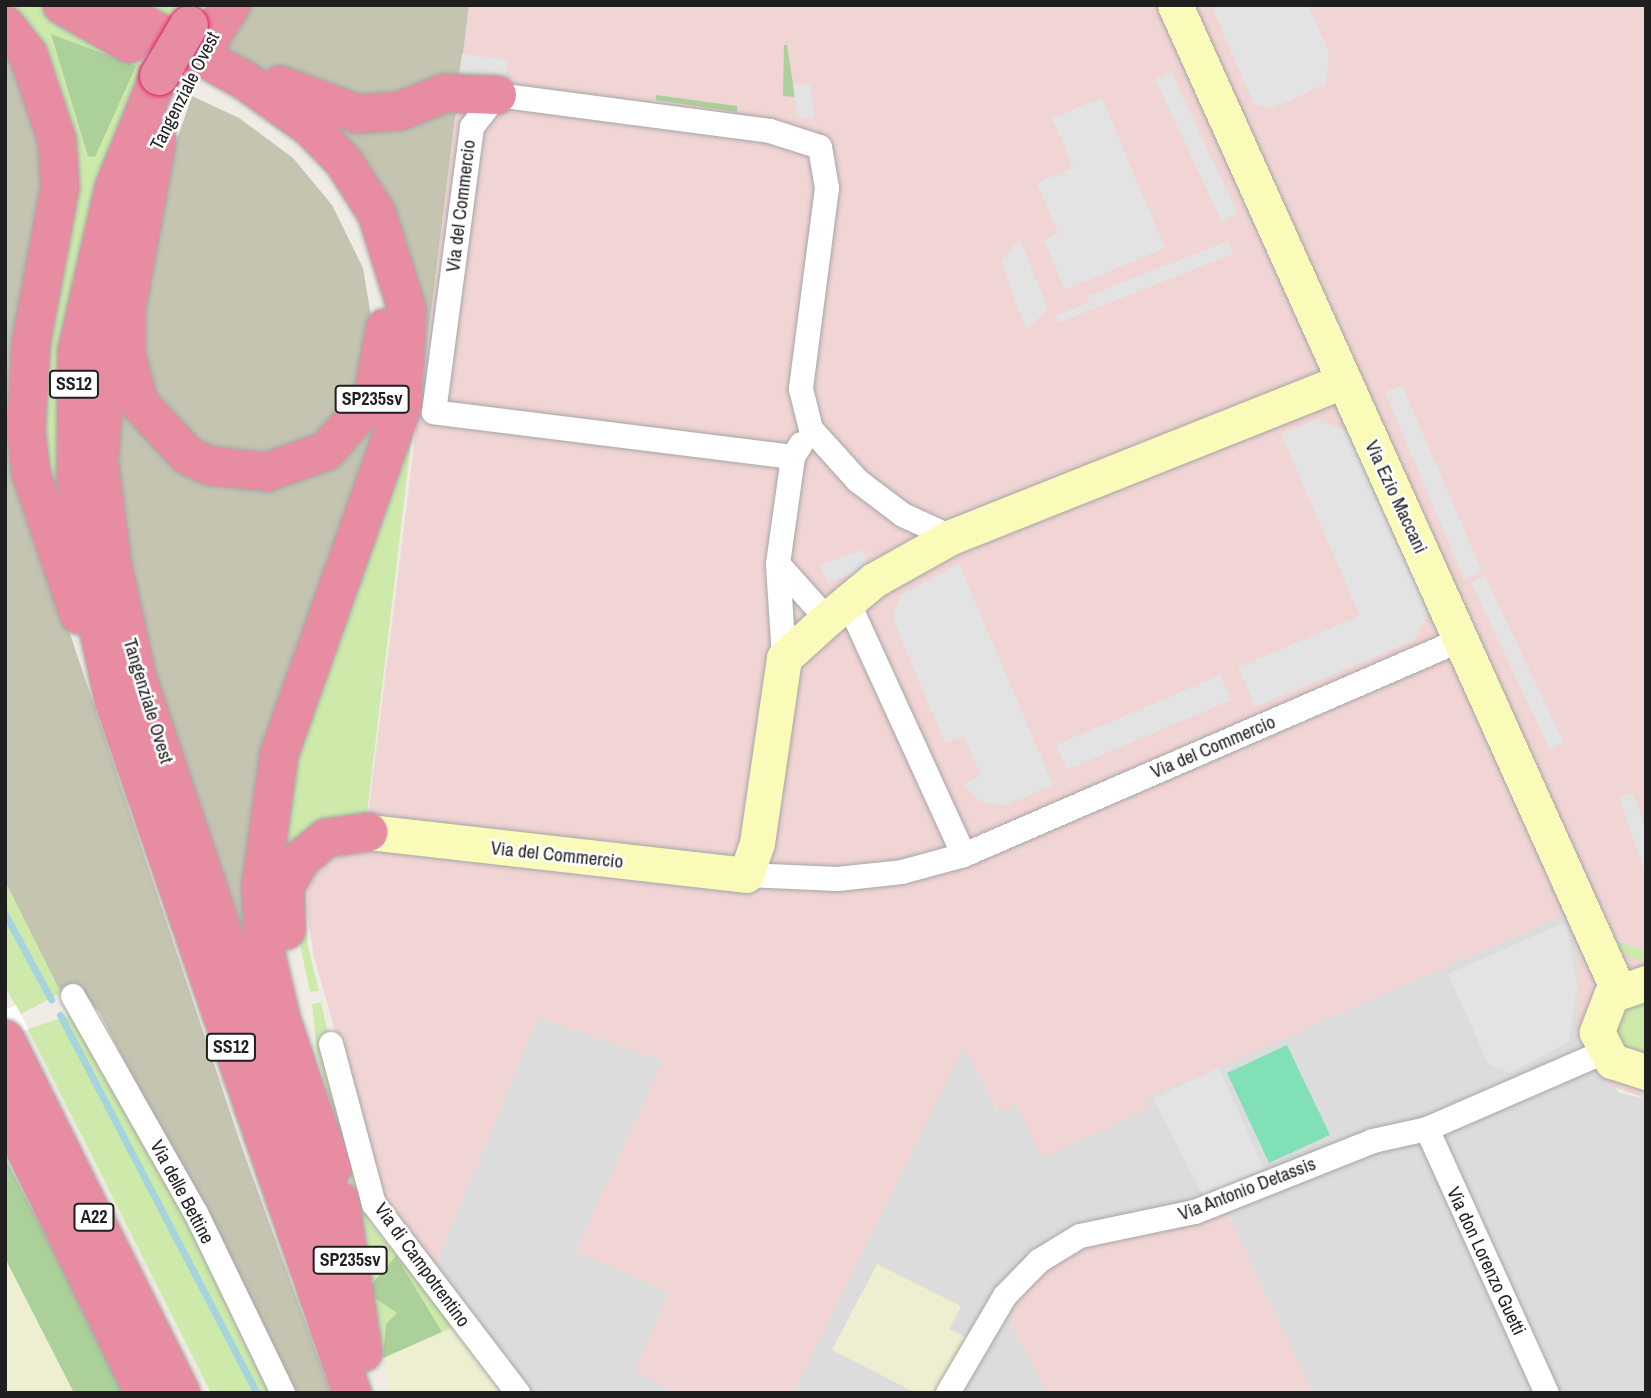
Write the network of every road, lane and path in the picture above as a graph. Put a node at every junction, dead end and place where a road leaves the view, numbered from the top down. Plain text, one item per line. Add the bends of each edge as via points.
1 (62, 5) edge
2 (109, 5) edge
3 (231, 5) edge
4 (1175, 5) edge
5 (200, 22) edge
6 (5, 25) edge
7 (244, 80) junction
8 (170, 82) junction
9 (497, 95) junction
10 (157, 140) junction
11 (1343, 381) junction
12 (811, 429) junction
13 (793, 457) junction
14 (951, 537) junction
15 (778, 564) junction
16 (838, 610) junction
17 (1463, 639) junction
18 (785, 659) junction
19 (114, 701) junction
20 (369, 832) joint
21 (964, 855) junction
22 (746, 875) junction
23 (1632, 986) edge
24 (73, 996) dead end
25 (6, 1040) edge
26 (331, 1044) dead end
27 (1604, 1052) junction
28 (1646, 1072) edge
29 (5, 1108) edge
30 (1426, 1129) junction
31 (332, 1170) junction
32 (363, 1352) junction
33 (144, 1393) edge
34 (181, 1393) edge
35 (283, 1393) edge
36 (352, 1393) edge
37 (377, 1393) edge
38 (517, 1393) edge
39 (948, 1393) edge
40 (1547, 1393) edge

1 - 10 highway, SP235sv via 290,139 336,187 360,227 386,320 380,377 355,425 304,464 267,472 210,466 173,444 131,385 126,311
2 - 7 highway, SP235sv
3 - 5 highway, Tangenziale Ovest / SS12
4 - 11 street, Via Ezio Maccani
5 - 8 highway, Tangenziale Ovest / SS12
6 - 19 highway via 45,94 60,164 55,233 26,390 31,473 56,560
7 - 9 highway via 272,82 358,114 400,111 445,93
7 - 31 highway, SP235sv via 310,127 351,172 396,261 410,342 402,407 279,755 267,816 263,942 307,1111
8 - 10 highway, Tangenziale Ovest / SS12
8 - 19 highway, Tangenziale Ovest / SS12 via 98,240 74,390 88,580
9 - 12 street via 770,131 820,147 827,188 801,389
9 - 13 street, Via del Commercio via 472,127 434,412
10 - 32 highway, Tangenziale Ovest / SS12 via 111,298 104,355 99,461 112,564 137,677
11 - 14 street
11 - 17 street, Via Ezio Maccani
12 - 13 street
12 - 14 street via 858,481 903,515
13 - 15 street
14 - 16 street
15 - 16 street
15 - 18 street
16 - 18 street
16 - 21 street
17 - 21 street, Via del Commercio
17 - 23 street, Via Ezio Maccani
18 - 22 street via 757,843
19 - 36 highway, Tangenziale Ovest / SS12
20 - 22 street, Via del Commercio
20 - 31 highway via 334,836 313,847 294,868 282,899 299,1019
21 - 22 street, Via del Commercio via 902,872 838,879
23 - 27 street, Via Ezio Maccani via 1598,1016
24 - 35 street, Via delle Bettine via 196,1213
25 - 34 highway, A22
26 - 38 street, Via di Campotrentino via 374,1204
27 - 28 street via 1625,1069
27 - 30 street, Via Antonio Detassis
29 - 33 highway, A22
30 - 39 street, Via Antonio Detassis via 1373,1141 1195,1212 1080,1236 1039,1261 1005,1296
30 - 40 street, Via don Lorenzo Guetti
31 - 32 highway, SP235sv
32 - 37 highway, Tangenziale Ovest / SS12

